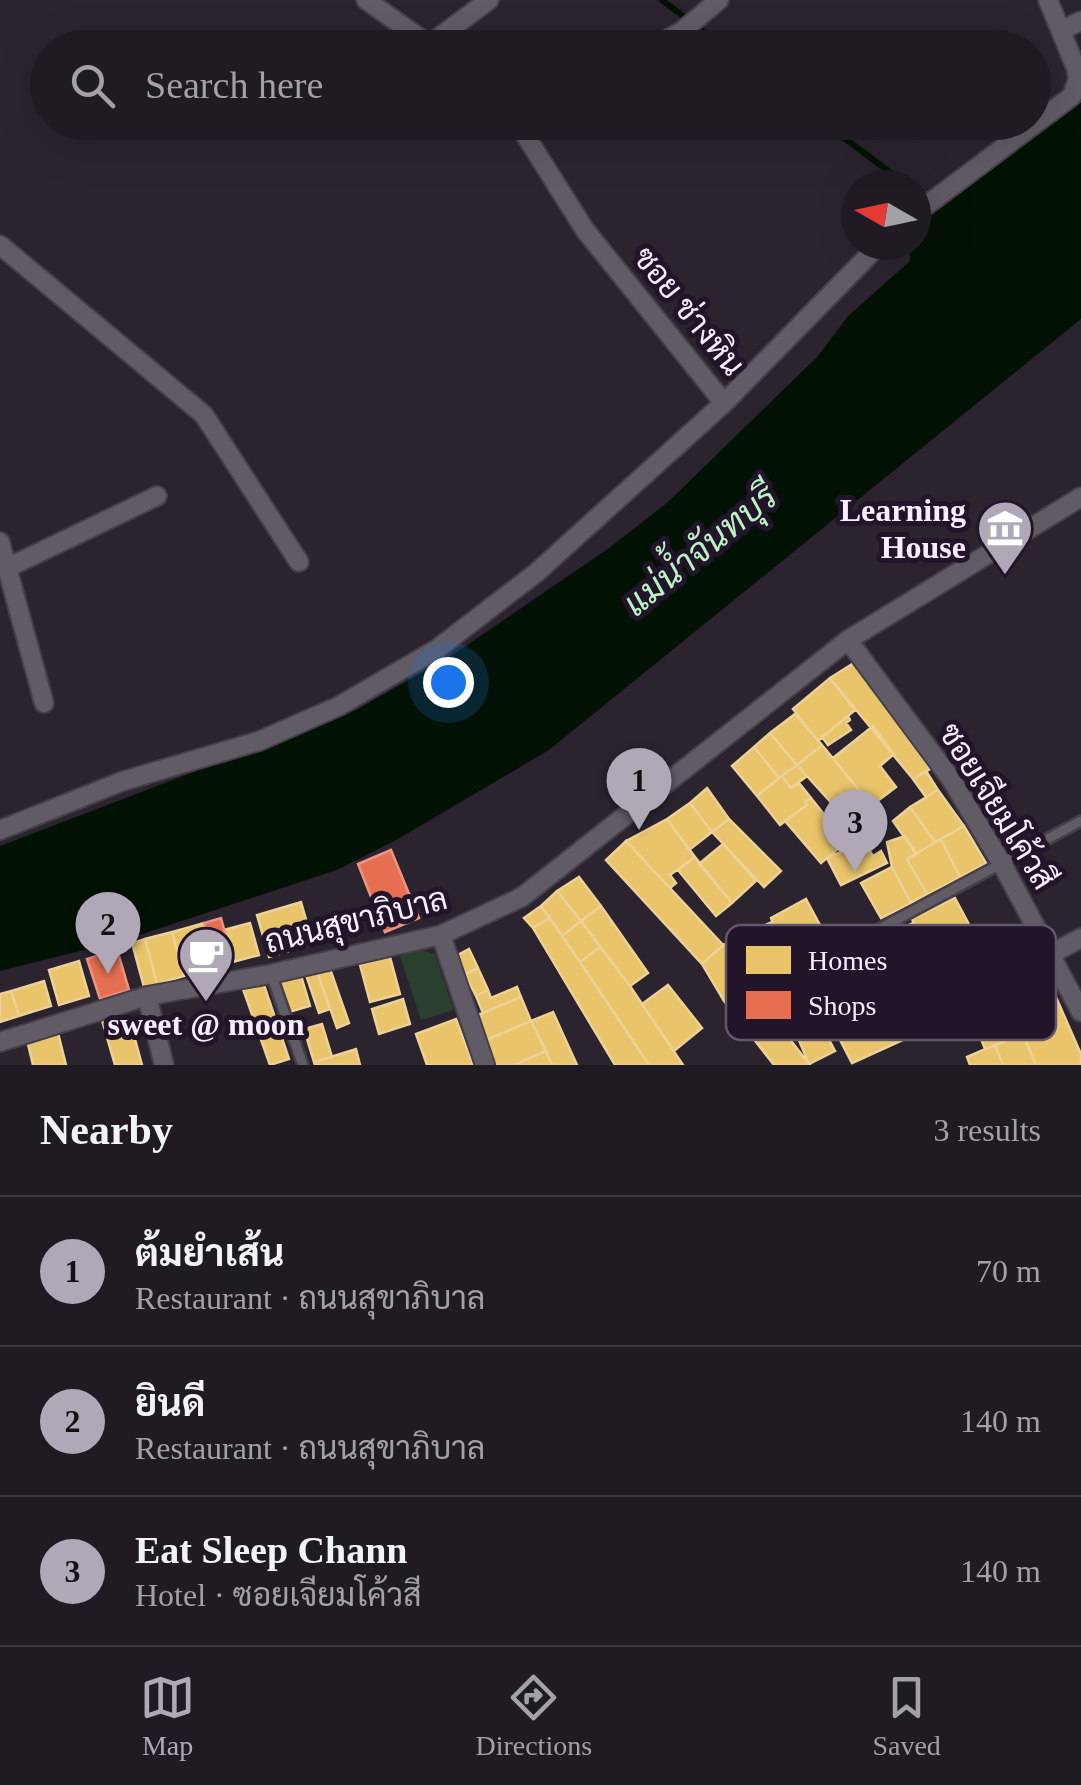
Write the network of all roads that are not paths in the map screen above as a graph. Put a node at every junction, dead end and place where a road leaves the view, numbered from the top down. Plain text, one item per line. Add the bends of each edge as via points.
1 (366, 0) edge
2 (489, 0) edge
3 (719, 0) edge
4 (1048, 0) edge
5 (1081, 21) edge
6 (409, 30) edge
7 (452, 30) edge
8 (683, 30) edge
9 (1062, 30) junction
10 (1051, 111) edge
11 (528, 140) edge
12 (1012, 140) edge
13 (931, 201) edge
14 (0, 244) edge
15 (864, 260) edge
16 (724, 403) junction
17 (157, 496) dead end
18 (1081, 497) edge
19 (0, 542) edge
20 (300, 562) dead end
21 (9, 567) junction
22 (848, 640) junction
23 (44, 703) dead end
24 (1081, 820) edge
25 (0, 830) edge
26 (1002, 864) junction
27 (887, 925) edge
28 (1035, 925) edge
29 (441, 935) junction
30 (1081, 938) edge
31 (1056, 951) edge
32 (1056, 965) edge
33 (271, 974) junction
34 (147, 996) junction
35 (1081, 1012) edge
36 (0, 1042) edge
37 (164, 1065) edge
38 (303, 1065) edge
39 (485, 1065) edge

1 - 6 street
2 - 7 street
3 - 8 street
4 - 9 street
5 - 9 street
9 - 10 street via 1078,78 1072,96
11 - 16 street, ซอย ช่างหิน via 585,230
12 - 13 street
14 - 20 street via 204,414
15 - 16 street, ซอย ช่างหิน
16 - 25 street via 536,573 437,649 339,706 258,741 123,781
17 - 21 street
18 - 22 street, ถนนสุขาภิบาล
19 - 21 street
21 - 23 street
22 - 26 street, ซอยเจียมโค้วสี via 951,780
22 - 29 street, ถนนสุขาภิบาล via 522,897
24 - 26 lane
26 - 27 lane
26 - 28 street, ซอยเจียมโค้วสี
29 - 33 street, ถนนสุขาภิบาล
29 - 39 street
30 - 31 street
32 - 35 street, ซอยเจียมโค้วสี
33 - 34 street, ถนนสุขาภิบาล
33 - 38 lane
34 - 36 street, ถนนสุขาภิบาล
34 - 37 street

